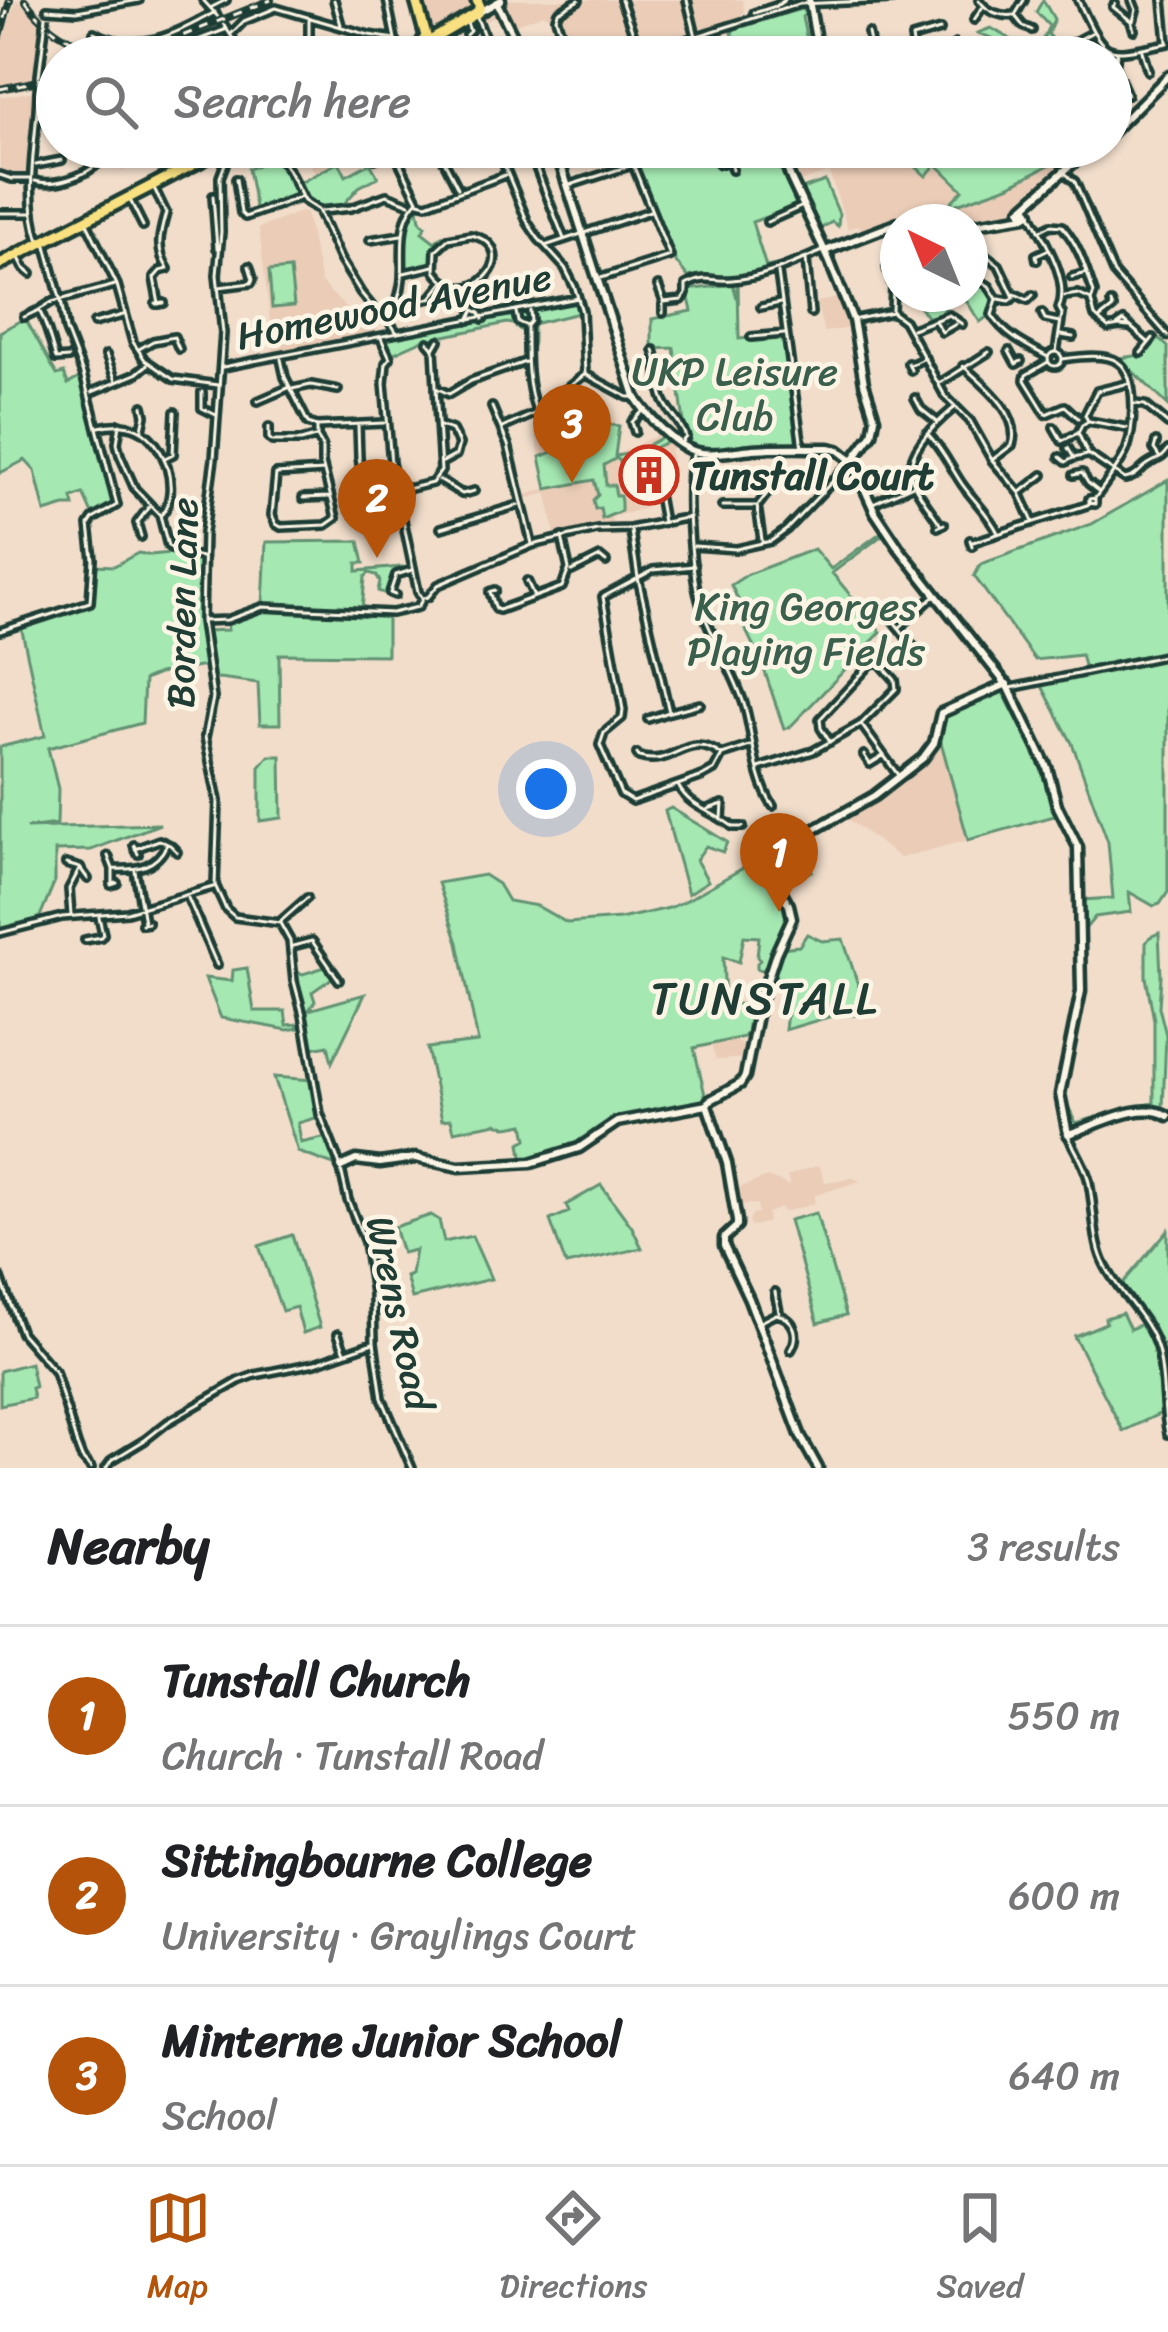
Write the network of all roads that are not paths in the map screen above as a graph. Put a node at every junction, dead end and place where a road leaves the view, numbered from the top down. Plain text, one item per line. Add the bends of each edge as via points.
1 (47, 0) edge
2 (139, 0) edge
3 (203, 0) edge
4 (226, 0) edge
5 (334, 0) edge
6 (387, 0) edge
7 (416, 0) edge
8 (579, 0) edge
9 (621, 0) edge
10 (687, 0) edge
11 (785, 0) edge
12 (892, 0) edge
13 (979, 0) edge
14 (1024, 0) edge
15 (1078, 0) edge
16 (1163, 0) edge
17 (499, 2) edge
18 (867, 2) edge
19 (809, 3) edge
20 (1115, 4) dead end
21 (1135, 4) edge
22 (983, 7) junction
23 (47, 9) junction
24 (1166, 9) edge
25 (213, 10) junction
26 (476, 10) edge
27 (754, 13) dead end
28 (1016, 15) junction
29 (310, 18) junction
30 (974, 20) dead end
31 (1132, 22) junction
32 (341, 26) junction
33 (940, 30) dead end
34 (1032, 30) dead end
35 (1134, 30) dead end
36 (229, 31) junction
37 (94, 32) dead end
38 (1093, 32) junction
39 (868, 33) dead end
40 (466, 34) dead end
41 (44, 36) edge
42 (105, 36) edge
43 (165, 36) edge
44 (213, 36) edge
45 (232, 36) edge
46 (309, 36) edge
47 (383, 36) edge
48 (394, 36) edge
49 (427, 36) edge
50 (431, 36) edge
51 (514, 36) edge
52 (560, 36) edge
53 (634, 36) edge
54 (695, 36) edge
55 (698, 36) edge
56 (816, 36) edge
57 (869, 36) edge
58 (919, 36) edge
59 (1085, 36) edge
60 (1096, 36) edge
61 (1167, 44) edge
62 (1142, 49) junction
63 (1132, 50) edge
64 (1148, 69) dead end
65 (1168, 76) edge
66 (1132, 112) edge
67 (36, 132) edge
68 (34, 165) joint
69 (95, 168) edge
70 (186, 168) edge
71 (223, 168) edge
72 (287, 168) edge
73 (403, 168) edge
74 (448, 168) edge
75 (504, 168) edge
76 (537, 168) edge
77 (561, 168) edge
78 (624, 168) edge
79 (634, 168) edge
80 (788, 168) edge
81 (1067, 168) edge
82 (1074, 168) edge
83 (507, 174) junction
84 (0, 175) edge
85 (236, 179) dead end
86 (33, 180) junction
87 (153, 186) junction
88 (567, 186) junction
89 (460, 191) junction
90 (213, 196) dead end
91 (129, 198) junction
92 (303, 199) junction
93 (414, 203) junction
94 (805, 205) junction
95 (318, 210) junction
96 (652, 211) junction
97 (0, 213) edge
98 (33, 213) junction
99 (1027, 213) junction
100 (85, 220) junction
101 (988, 221) edge
102 (767, 222) dead end
103 (143, 226) dead end
104 (880, 230) edge
105 (1039, 232) junction
106 (583, 233) junction
107 (403, 235) junction
108 (564, 239) junction
109 (370, 240) dead end
110 (42, 242) junction
111 (545, 246) junction
112 (219, 248) junction
113 (1048, 249) junction
114 (825, 251) junction
115 (18, 254) junction
116 (988, 256) edge
117 (806, 258) junction
118 (1037, 260) dead end
119 (0, 263) edge
120 (249, 266) dead end
121 (434, 266) junction
122 (778, 270) junction
123 (402, 273) junction
124 (1087, 273) junction
125 (31, 274) dead end
126 (1072, 277) dead end
127 (598, 280) junction
128 (444, 282) junction
129 (117, 284) junction
130 (219, 286) junction
131 (469, 286) junction
132 (658, 286) dead end
133 (988, 287) edge
134 (1013, 294) junction
135 (1033, 295) dead end
136 (578, 298) junction
137 (1063, 298) junction
138 (61, 299) junction
139 (997, 299) junction
140 (420, 300) dead end
141 (1091, 301) junction
142 (664, 302) junction
143 (781, 303) junction
144 (1112, 303) dead end
145 (160, 304) dead end
146 (761, 307) dead end
147 (530, 309) junction
148 (39, 310) junction
149 (474, 310) junction
150 (516, 312) junction
151 (880, 312) edge
152 (892, 312) edge
153 (663, 313) dead end
154 (812, 313) dead end
155 (1042, 313) dead end
156 (124, 315) junction
157 (24, 317) dead end
158 (223, 318) junction
159 (391, 319) junction
160 (483, 319) junction
161 (853, 320) junction
162 (934, 320) junction
163 (1098, 320) junction
164 (469, 321) junction
165 (1061, 322) junction
166 (94, 323) dead end
167 (527, 326) junction
168 (221, 329) dead end
169 (910, 330) junction
170 (785, 334) junction
171 (1059, 334) junction
172 (397, 335) junction
173 (1074, 336) dead end
174 (1168, 336) edge
175 (381, 338) junction
176 (751, 338) dead end
177 (440, 340) dead end
178 (428, 342) dead end
179 (179, 349) dead end
180 (434, 349) junction
181 (138, 350) junction
182 (654, 350) dead end
183 (1024, 351) junction
184 (989, 352) dead end
185 (1009, 352) dead end
186 (1056, 352) junction
187 (1141, 353) dead end
188 (106, 356) dead end
189 (281, 357) junction
190 (68, 358) dead end
191 (925, 358) junction
192 (1012, 358) junction
193 (1048, 359) junction
194 (1063, 359) junction
195 (1021, 361) dead end
196 (525, 362) junction
197 (148, 363) junction
198 (910, 366) dead end
199 (221, 367) junction
200 (963, 367) junction
201 (585, 374) junction
202 (117, 382) junction
203 (939, 384) junction
204 (220, 385) junction
205 (1131, 386) junction
206 (290, 388) junction
207 (436, 388) junction
208 (338, 390) dead end
209 (202, 392) dead end
210 (88, 393) junction
211 (449, 394) junction
212 (635, 396) junction
213 (915, 398) dead end
214 (260, 399) dead end
215 (1133, 404) junction
216 (143, 406) dead end
217 (955, 406) junction
218 (492, 407) dead end
219 (437, 409) junction
220 (644, 410) junction
221 (175, 412) dead end
222 (536, 413) junction
223 (218, 415) junction
224 (1078, 418) junction
225 (1087, 418) junction
226 (937, 422) junction
227 (387, 423) junction
228 (120, 424) junction
229 (358, 424) junction
230 (1168, 424) edge
231 (1082, 425) junction
232 (438, 426) junction
233 (98, 427) dead end
234 (269, 427) dead end
235 (317, 427) junction
236 (1054, 427) dead end
237 (1128, 428) junction
238 (501, 429) junction
239 (141, 431) junction
240 (634, 432) dead end
241 (926, 433) junction
242 (1078, 433) junction
243 (317, 436) junction
244 (1156, 442) dead end
245 (679, 445) junction
246 (1065, 445) junction
247 (802, 449) junction
248 (1168, 450) edge
249 (693, 453) junction
250 (1088, 454) junction
251 (1060, 458) dead end
252 (163, 459) junction
253 (1161, 459) junction
254 (992, 460) junction
255 (1076, 460) junction
256 (852, 461) junction
257 (441, 463) junction
258 (324, 471) junction
259 (1114, 472) junction
260 (1043, 475) dead end
261 (1075, 475) dead end
262 (437, 478) junction
263 (394, 482) junction
264 (914, 484) junction
265 (768, 485) dead end
266 (407, 489) junction
267 (657, 489) dead end
268 (474, 490) dead end
269 (1100, 492) junction
270 (1020, 493) junction
271 (331, 496) junction
272 (303, 498) dead end
273 (397, 500) junction
274 (871, 503) junction
275 (523, 504) junction
276 (150, 506) junction
277 (722, 506) dead end
278 (757, 506) junction
279 (160, 514) junction
280 (690, 517) junction
281 (369, 522) dead end
282 (1034, 522) junction
283 (663, 523) junction
284 (941, 525) dead end
285 (441, 528) dead end
286 (631, 529) junction
287 (998, 533) junction
288 (141, 537) dead end
289 (562, 537) junction
290 (972, 543) dead end
291 (762, 544) junction
292 (532, 545) junction
293 (692, 546) junction
294 (204, 557) junction
295 (607, 562) dead end
296 (694, 566) junction
297 (414, 569) junction
298 (569, 569) junction
299 (638, 578) junction
300 (527, 581) dead end
301 (495, 590) dead end
302 (395, 596) dead end
303 (934, 596) junction
304 (534, 597) junction
305 (423, 598) junction
306 (884, 609) dead end
307 (202, 622) junction
308 (899, 628) junction
309 (0, 631) edge
310 (919, 654) dead end
311 (1168, 655) edge
312 (1008, 686) junction
313 (700, 704) dead end
314 (669, 712) junction
315 (648, 719) dead end
316 (861, 724) junction
317 (830, 742) junction
318 (754, 746) junction
319 (637, 754) dead end
320 (722, 755) junction
321 (864, 755) dead end
322 (884, 755) junction
323 (758, 768) junction
324 (899, 776) junction
325 (679, 785) junction
326 (773, 806) dead end
327 (706, 810) junction
328 (722, 818) junction
329 (743, 826) dead end
330 (167, 844) junction
331 (136, 849) dead end
332 (174, 851) dead end
333 (111, 857) dead end
334 (66, 864) dead end
335 (80, 868) junction
336 (113, 869) junction
337 (134, 870) junction
338 (88, 879) dead end
339 (114, 884) dead end
340 (214, 886) junction
341 (188, 896) junction
342 (307, 898) dead end
343 (142, 908) junction
344 (98, 915) junction
345 (71, 917) junction
346 (145, 923) dead end
347 (280, 923) junction
348 (0, 932) edge
349 (85, 940) dead end
350 (291, 946) junction
351 (216, 965) dead end
352 (339, 980) dead end
353 (707, 1105) junction
354 (1168, 1116) edge
355 (1068, 1134) junction
356 (341, 1167) junction
357 (0, 1276) edge
358 (775, 1292) dead end
359 (779, 1314) junction
360 (758, 1322) junction
361 (338, 1334) dead end
362 (374, 1342) junction
363 (790, 1350) dead end
364 (345, 1353) junction
365 (1168, 1434) edge
366 (107, 1466) edge
367 (91, 1468) edge
368 (412, 1468) edge
369 (818, 1468) edge

1 - 23 street
2 - 23 street
3 - 25 street
4 - 25 street
5 - 32 street
6 - 48 street
7 - 49 main road
8 - 52 street via 552,17
9 - 53 street
10 - 54 street
11 - 27 street
12 - 18 street
13 - 22 street
14 - 28 street
15 - 38 street
16 - 24 street
17 - 26 street
17 - 51 street
18 - 19 street
19 - 55 street
19 - 56 street
20 - 31 street
21 - 31 street
22 - 28 street
22 - 30 street
23 - 41 street, bridge
24 - 61 street
25 - 36 street
25 - 43 street
26 - 40 street
26 - 50 main road
28 - 34 street
29 - 32 street
29 - 36 street via 273,8
29 - 46 street
31 - 35 street
32 - 47 street
33 - 58 street
36 - 44 street
36 - 45 street
37 - 42 street
38 - 59 street
38 - 60 street
39 - 57 street
61 - 62 street
62 - 63 street
62 - 64 street
65 - 66 street
67 - 68 street
68 - 86 street
69 - 86 street
70 - 87 main road
71 - 112 street, Borden Lane
72 - 92 street
73 - 93 street
74 - 89 street
75 - 83 street
76 - 108 street
77 - 88 street
78 - 88 street
79 - 96 street
80 - 94 street
81 - 99 street
82 - 174 street via 1114,274
83 - 89 street
83 - 111 street
84 - 86 street
85 - 92 street via 245,217
86 - 98 street
87 - 91 main road
87 - 145 street via 166,213 159,251 168,269 154,278
88 - 106 street
89 - 93 street
90 - 112 street, Borden Lane
91 - 100 main road
91 - 103 street
92 - 95 street
93 - 95 street via 387,195
93 - 107 street
94 - 102 street
94 - 114 street
95 - 159 street via 361,293
96 - 106 street
96 - 127 street via 669,256
97 - 98 street
98 - 110 street
99 - 101 street
99 - 105 street
100 - 110 main road
100 - 129 street
104 - 114 street
105 - 113 street
105 - 124 street via 1060,225
106 - 108 street
106 - 127 street
107 - 109 street
107 - 123 street
108 - 111 street
110 - 115 main road
110 - 138 street
111 - 136 street
112 - 130 street, Borden Lane
113 - 118 street
113 - 137 street
114 - 117 street
114 - 161 street
115 - 119 main road
115 - 125 street
116 - 134 street
117 - 122 street
117 - 154 street
120 - 130 street via 251,283
121 - 123 street
121 - 128 street
121 - 131 street via 444,241 482,237 495,265
122 - 142 street via 690,281 682,300
122 - 143 street
123 - 159 street
124 - 126 street
124 - 141 street
127 - 212 street
128 - 131 street
128 - 140 street
129 - 138 street
129 - 156 street
130 - 158 street, Borden Lane
131 - 149 street
132 - 142 street
133 - 139 street
134 - 135 street
134 - 139 street via 1010,304
136 - 147 street, Homewood Avenue
136 - 201 street
137 - 141 street
137 - 165 street
138 - 148 street
138 - 210 street
139 - 183 street via 994,319
141 - 163 street
142 - 153 street
143 - 146 street
143 - 170 street
144 - 163 street
147 - 150 street, Homewood Avenue
147 - 167 street
148 - 157 street
148 - 190 street via 56,362
149 - 160 street
149 - 164 street
150 - 160 street, Homewood Avenue
150 - 167 street
151 - 161 street
152 - 169 street
155 - 165 street
156 - 166 street
156 - 181 street
158 - 168 street
158 - 199 street, Borden Lane
159 - 172 street
160 - 164 street, Homewood Avenue
161 - 256 street via 875,418
162 - 162 street via 940,333 959,325 950,313
162 - 169 street
163 - 187 street via 1105,327 1124,321 1151,340
164 - 172 street, Homewood Avenue
165 - 171 street
167 - 196 street
169 - 191 street
170 - 176 street
170 - 247 street
171 - 173 street
171 - 186 street
172 - 175 street, Homewood Avenue
175 - 189 street, Homewood Avenue
175 - 227 street via 389,358
177 - 180 street
178 - 180 street
179 - 181 street via 174,337
180 - 207 street
181 - 197 street
182 - 245 street via 662,395 686,437
183 - 192 street
183 - 193 street
184 - 200 street
185 - 192 street
186 - 193 street
186 - 194 street
188 - 202 street
189 - 199 street, Homewood Avenue
189 - 206 street
191 - 198 street
191 - 203 street
192 - 195 street
193 - 194 street via 1053,370
193 - 224 street via 1025,380 1046,413 1065,406
194 - 205 street via 1109,358
196 - 211 street
196 - 222 street
197 - 202 street
197 - 204 street via 180,381
199 - 204 street, Borden Lane
200 - 203 street
200 - 254 street via 996,398 1016,434
201 - 212 street
201 - 222 street
202 - 210 street
203 - 217 street
204 - 223 street, Borden Lane
205 - 215 street
205 - 225 street via 1096,391
206 - 208 street
206 - 214 street
206 - 235 street
207 - 211 street
207 - 219 street
209 - 223 street via 202,408
210 - 309 street via 117,502 88,524 91,599
211 - 219 street
212 - 220 street
213 - 226 street
215 - 230 street
215 - 237 street
216 - 239 street
217 - 226 street
217 - 254 street
218 - 238 street
219 - 232 street
220 - 240 street
220 - 245 street
221 - 252 street via 173,454
222 - 238 street
223 - 294 street, Borden Lane
224 - 225 street
224 - 231 street
225 - 231 street
225 - 237 street
226 - 241 street
227 - 229 street
227 - 263 street
228 - 233 street
228 - 239 street
228 - 276 street via 120,455
229 - 235 street
229 - 281 street
231 - 242 street
232 - 257 street
232 - 257 street via 459,440 456,455
234 - 243 street via 272,441
235 - 243 street
236 - 246 street
237 - 259 street
238 - 275 street
239 - 252 street
241 - 264 street via 911,468
241 - 287 street
242 - 246 street
242 - 250 street
243 - 258 street
244 - 253 street
245 - 249 street
246 - 255 street
247 - 249 street
247 - 256 street via 838,450
248 - 253 street
249 - 280 street
250 - 255 street
250 - 259 street
251 - 255 street
252 - 279 street via 169,504
253 - 259 street via 1128,482
254 - 270 street
256 - 274 street
256 - 291 street
257 - 262 street
258 - 271 street
258 - 271 street via 276,474 273,520 331,524
259 - 269 street
260 - 270 street
261 - 269 street via 1086,474 1085,484
262 - 266 street
262 - 268 street via 462,494
263 - 266 street
263 - 273 street
264 - 274 street
264 - 284 street
265 - 278 street
266 - 273 street
267 - 283 street
269 - 282 street
270 - 282 street
271 - 272 street
273 - 297 street
274 - 303 street
275 - 285 street
275 - 292 street
276 - 279 street
276 - 288 street via 138,520
277 - 278 street
278 - 291 street
279 - 294 street via 168,546
280 - 283 street
280 - 293 street
282 - 287 street
283 - 286 street
286 - 289 street
286 - 299 street
287 - 290 street
289 - 292 street
289 - 298 street
291 - 293 street
292 - 305 street
293 - 296 street
294 - 307 street, Borden Lane
295 - 298 street via 600,557
296 - 299 street
296 - 318 street via 700,604
297 - 302 street via 396,574
297 - 305 street
298 - 304 street via 562,587
299 - 314 street
299 - 325 street via 603,599 623,710 600,745 624,797
300 - 304 street
301 - 304 street via 499,610
303 - 308 street
303 - 312 street
305 - 307 street via 392,613 267,607
306 - 308 street
307 - 340 street, Borden Lane via 213,698 205,736 218,802
308 - 310 street
311 - 312 street
312 - 324 street via 941,713 931,748
312 - 355 street via 1078,847 1081,991 1060,1094
313 - 314 street
314 - 315 street
316 - 317 street
316 - 317 street via 896,688 878,661 820,719
316 - 322 street
317 - 323 street
318 - 320 street
318 - 323 street
319 - 320 street via 656,760 698,744
320 - 325 street via 714,770
321 - 322 street via 870,764
322 - 324 street
323 - 326 street
324 - 353 street via 768,867 792,918 759,1005 746,1076
325 - 327 street
327 - 328 street
327 - 328 street via 723,804
328 - 329 street
330 - 331 street
330 - 332 street
330 - 337 street via 158,859
333 - 336 street
334 - 335 street
335 - 338 street
335 - 345 street via 69,890
336 - 337 street
336 - 339 street
337 - 343 street
340 - 341 street
340 - 347 street via 232,915
341 - 343 street
341 - 351 street
342 - 347 street
343 - 344 street
343 - 346 street
344 - 345 street
344 - 349 street via 104,934
345 - 348 street
347 - 350 street, Wrens Road
350 - 352 street via 312,941
350 - 356 street, Wrens Road via 320,1114
353 - 356 street via 617,1122 579,1148 531,1163 459,1167 416,1158
353 - 360 street via 737,1221 724,1246
354 - 355 street via 1143,1111
355 - 365 street via 1089,1182 1102,1260 1158,1351
356 - 362 street, Wrens Road via 363,1234
357 - 367 street via 18,1328 55,1372
358 - 359 street
359 - 360 street
359 - 363 street via 796,1330
360 - 369 street
361 - 364 street
362 - 364 street
362 - 368 street, Wrens Road via 382,1398
364 - 366 street via 239,1381
366 - 367 street

